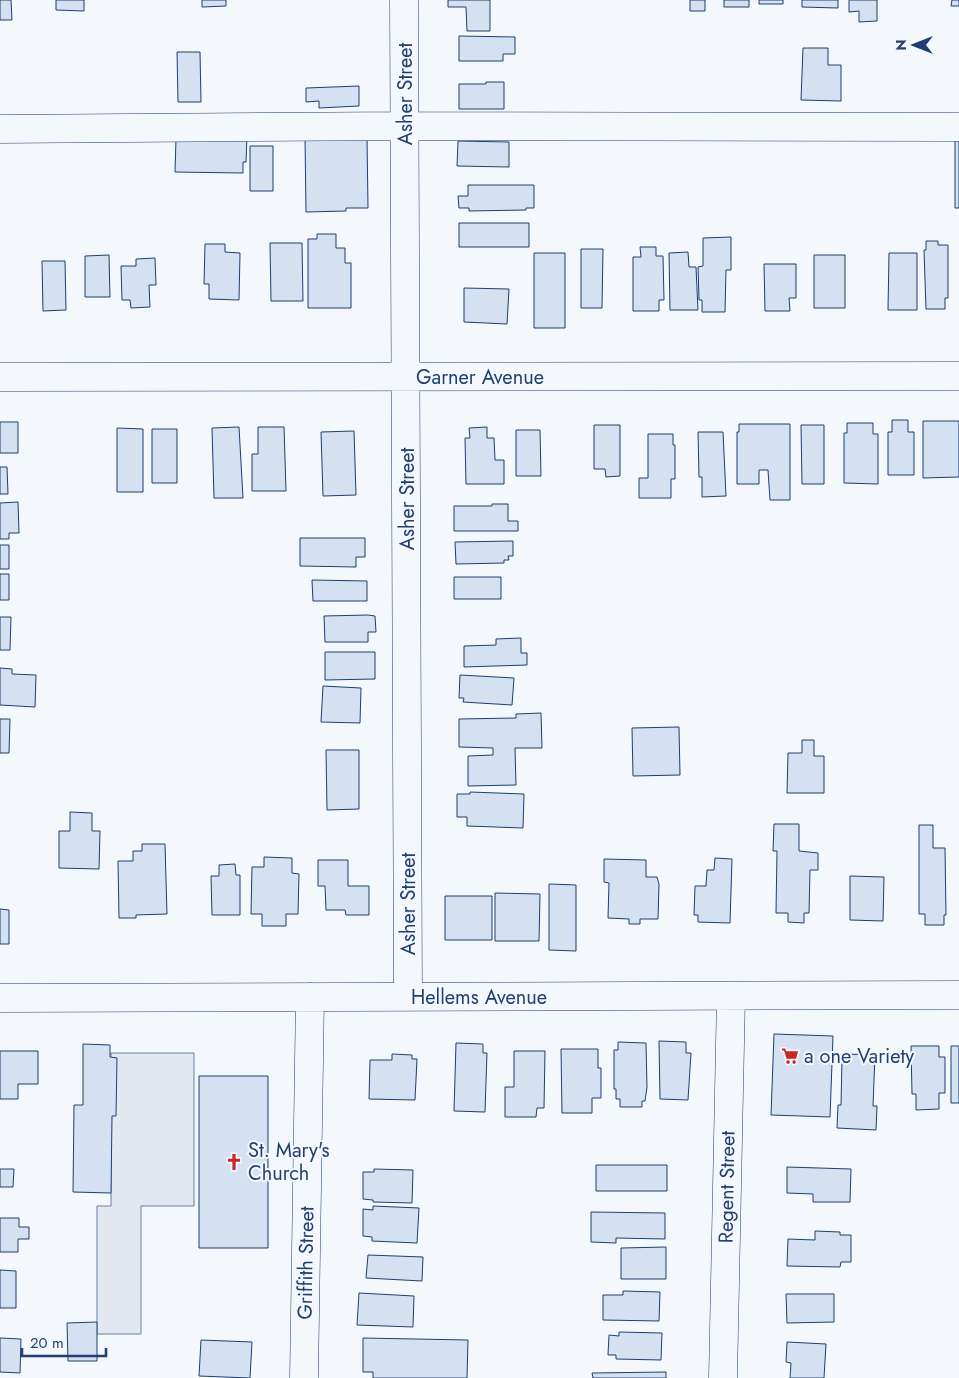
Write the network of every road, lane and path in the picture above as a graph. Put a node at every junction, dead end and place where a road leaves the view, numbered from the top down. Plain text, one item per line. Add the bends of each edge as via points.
1 (404, 0) edge
2 (405, 126) junction
3 (959, 127) edge
4 (0, 129) edge
5 (959, 376) edge
6 (0, 377) edge
7 (407, 377) junction
8 (959, 995) edge
9 (731, 996) junction
10 (310, 997) junction
11 (408, 997) junction
12 (0, 998) edge
13 (304, 1378) edge
14 (723, 1378) edge

1 - 2 street, Asher Street
2 - 3 street
2 - 4 street
2 - 7 street, Asher Street
5 - 7 street, Garner Avenue
6 - 7 street, Garner Avenue
7 - 11 street, Asher Street
8 - 9 street, Hellems Avenue
9 - 11 street, Hellems Avenue
9 - 14 street, Regent Street
10 - 11 street, Hellems Avenue
10 - 12 street, Hellems Avenue
10 - 13 street, Griffith Street

